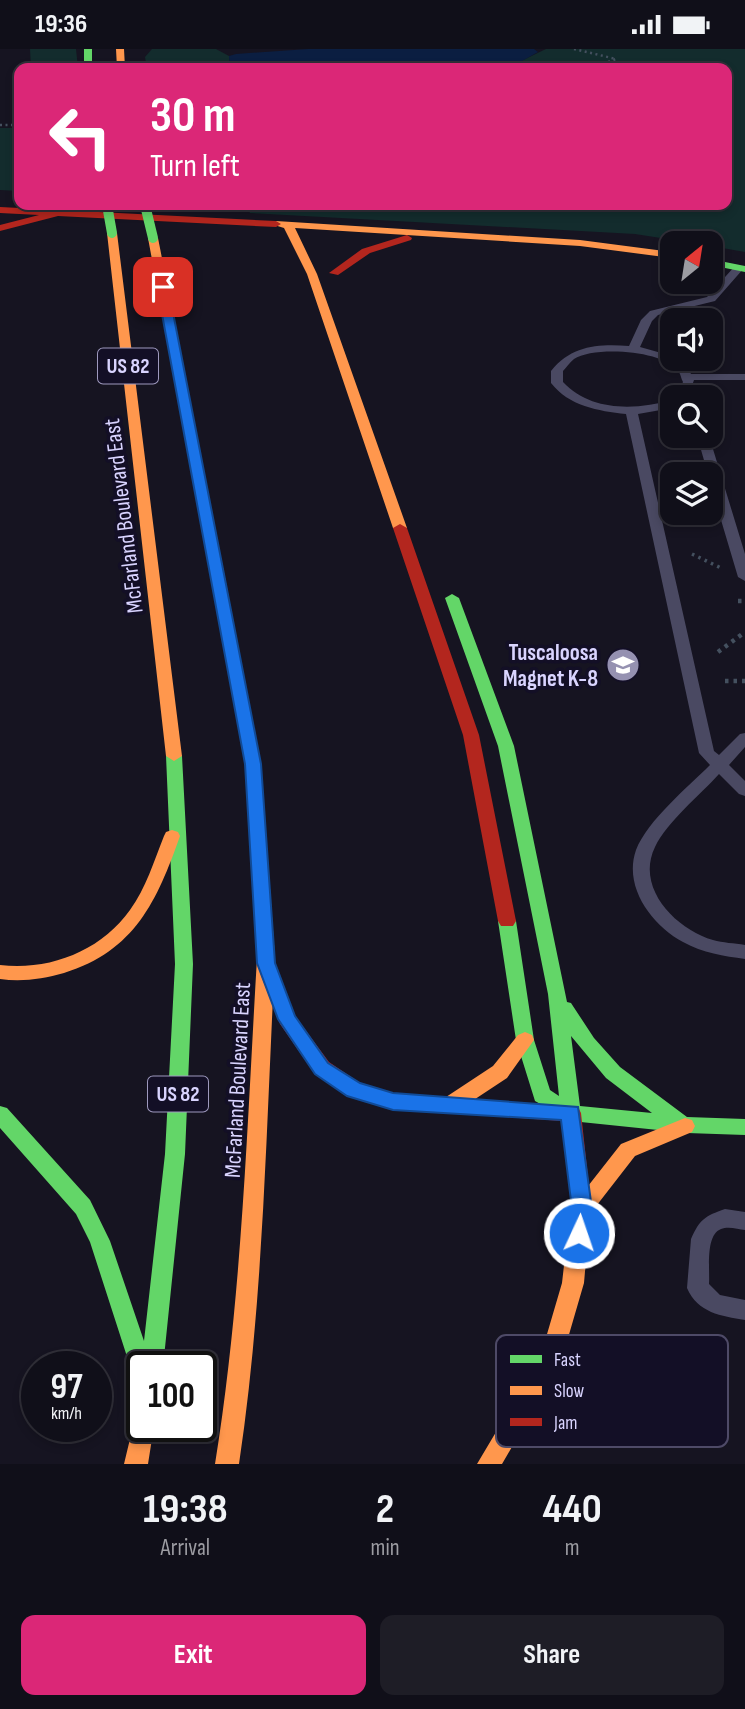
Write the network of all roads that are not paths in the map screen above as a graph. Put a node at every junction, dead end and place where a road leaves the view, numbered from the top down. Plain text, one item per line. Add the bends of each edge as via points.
1 (0, 210) edge
2 (108, 210) edge
3 (146, 210) edge
4 (58, 213) junction
5 (288, 225) junction
6 (314, 226) junction
7 (0, 228) edge
8 (433, 232) junction
9 (660, 253) edge
10 (723, 264) edge
11 (742, 268) edge
12 (634, 348) junction
13 (687, 377) junction
14 (745, 377) edge
15 (687, 385) edge
16 (660, 408) edge
17 (632, 412) junction
18 (707, 448) edge
19 (745, 577) edge
20 (445, 581) dead end
21 (745, 738) edge
22 (720, 766) junction
23 (745, 790) edge
24 (178, 821) junction
25 (745, 952) edge
26 (266, 963) junction
27 (0, 972) edge
28 (557, 994) junction
29 (525, 1040) junction
30 (450, 1105) junction
31 (570, 1112) junction
32 (0, 1114) edge
33 (741, 1123) edge
34 (687, 1125) junction
35 (582, 1209) junction
36 (745, 1221) edge
37 (745, 1310) edge
38 (558, 1335) edge
39 (136, 1351) edge
40 (154, 1351) edge
41 (140, 1442) edge
42 (499, 1447) edge
43 (136, 1464) edge
44 (227, 1464) edge
45 (489, 1464) edge

1 - 4 main road
2 - 24 main road, McFarland Boulevard East / US 82, bridge via 175,763
3 - 26 main road, McFarland Boulevard East / US 82, bridge via 253,764
4 - 5 main road
4 - 7 main road
5 - 6 main road
5 - 29 main road via 312,274 471,735
6 - 8 main road
6 - 8 main road via 332,267 366,251
8 - 9 main road
10 - 11 main road
11 - 12 lane via 712,299 654,313
12 - 13 lane via 670,360
12 - 17 lane via 583,351 562,362 556,373 558,384 583,404
13 - 14 lane
13 - 15 lane
16 - 17 lane
17 - 22 lane via 707,753
18 - 19 lane
20 - 28 main road via 506,746
21 - 22 lane
22 - 23 lane
22 - 25 lane via 644,846 640,872 648,897 664,919 707,945
24 - 27 main road via 147,901 114,942 84,961 12,975
24 - 40 main road, McFarland Boulevard East / US 82 via 184,964 176,1154
26 - 30 main road via 287,1019 321,1068 354,1090 393,1101
26 - 44 main road, McFarland Boulevard East / US 82 via 251,1227
28 - 31 main road
28 - 34 main road via 577,1035 598,1063
29 - 30 main road via 500,1072
29 - 31 main road via 542,1095
30 - 31 main road
31 - 34 main road
31 - 35 main road
32 - 39 main road via 83,1207 100,1241
33 - 34 main road
34 - 35 main road via 628,1150
35 - 38 main road via 573,1283
36 - 37 lane via 725,1218 711,1223 701,1239 698,1287 714,1304
41 - 43 main road
42 - 45 main road

